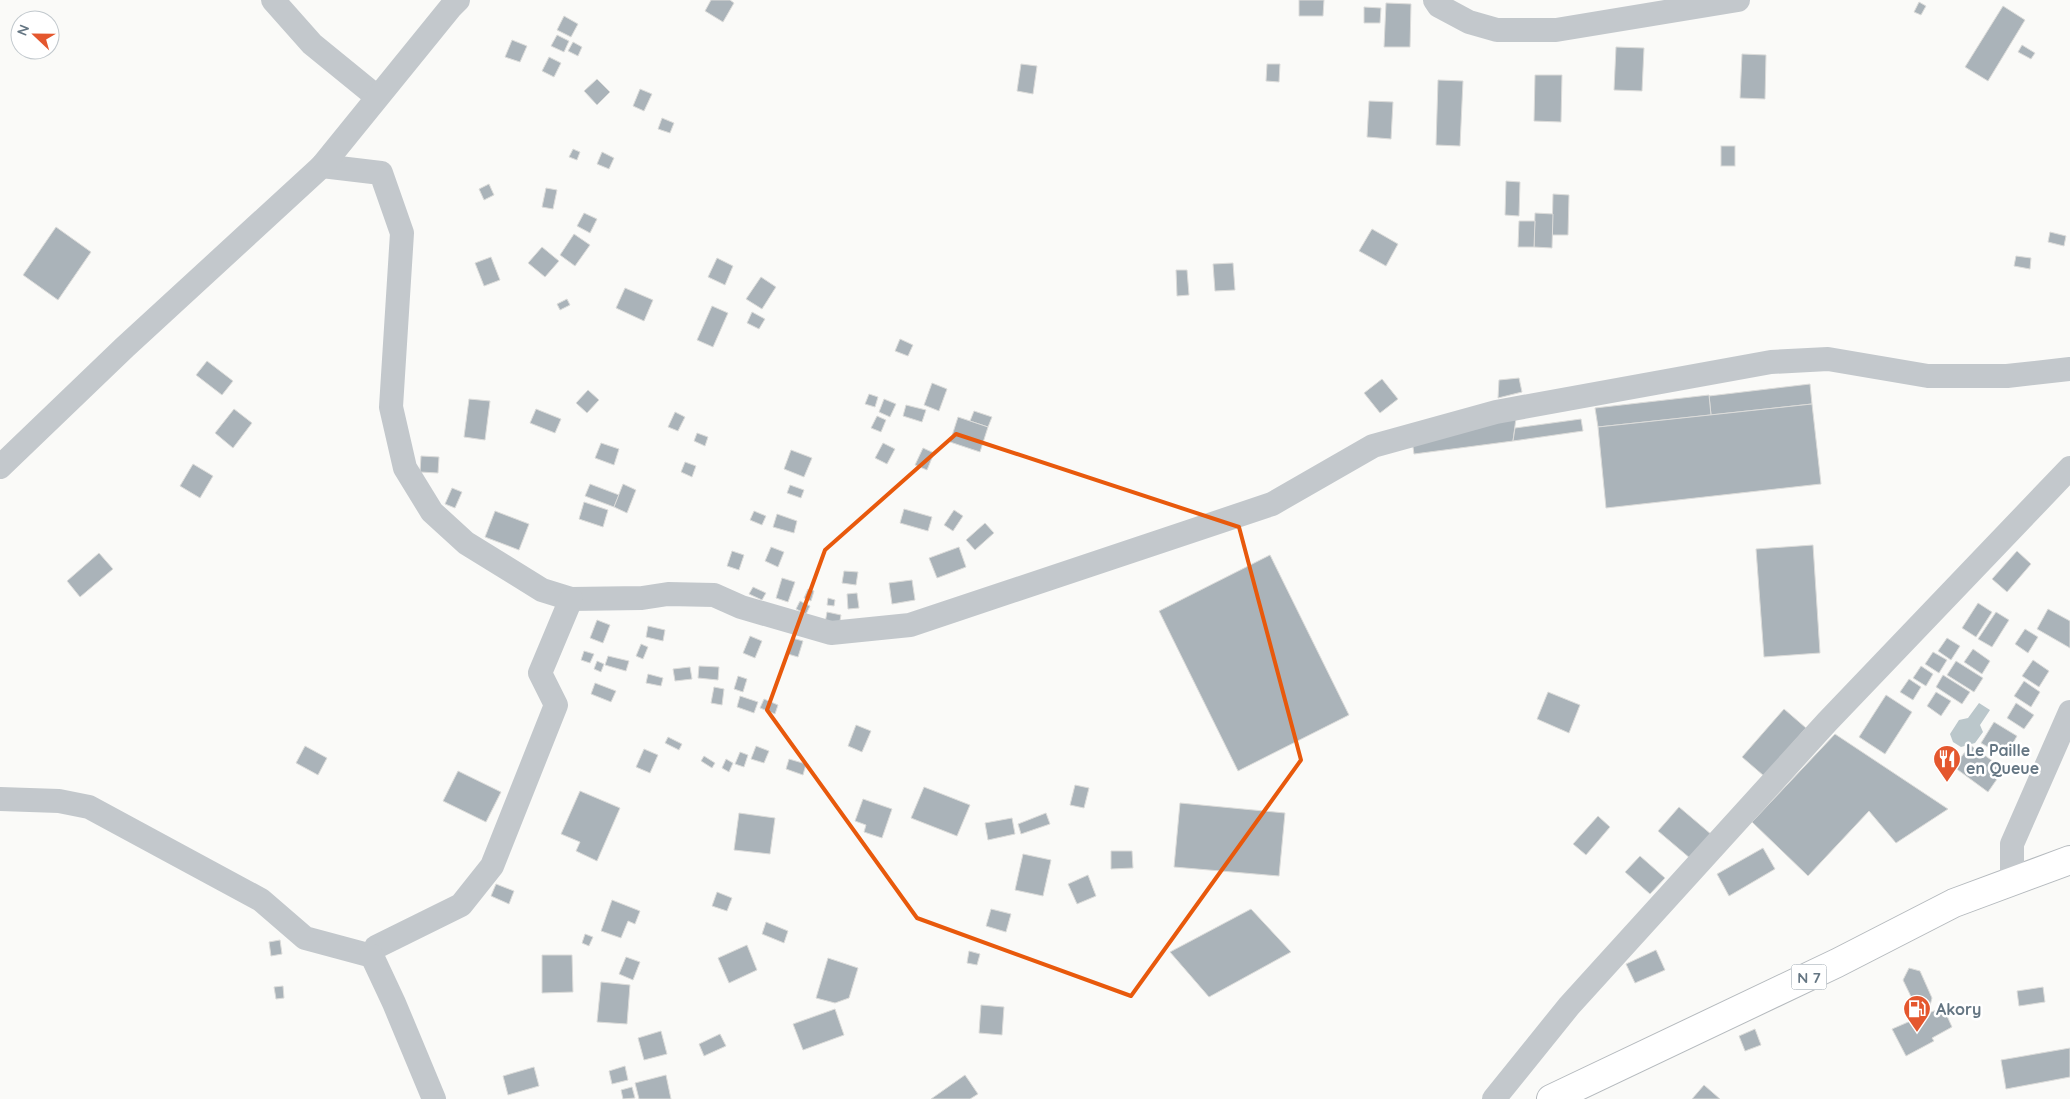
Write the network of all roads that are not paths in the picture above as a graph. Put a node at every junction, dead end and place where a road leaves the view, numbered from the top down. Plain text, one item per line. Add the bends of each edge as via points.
1 (273, 0) edge
2 (458, 0) edge
3 (1435, 0) edge
4 (1738, 0) edge
5 (377, 97) junction
6 (322, 166) junction
7 (2070, 369) edge
8 (0, 467) edge
9 (2070, 468) edge
10 (571, 599) junction
11 (2070, 712) edge
12 (0, 799) edge
13 (2070, 860) edge
14 (2012, 881) junction
15 (372, 956) junction
16 (434, 1099) edge
17 (1494, 1099) edge
18 (1551, 1099) edge

1 - 5 street via 312,44
2 - 5 street
3 - 4 street via 1439,6 1470,22 1497,30 1556,30
5 - 6 street
6 - 8 street
6 - 10 street via 381,173 402,233 391,407 405,468 432,512 466,543 542,590
7 - 10 street via 2007,376 1928,376 1828,359 1771,362 1496,412 1374,446 1272,504 910,625 831,633 741,607 714,595
9 - 17 street via 1827,722 1569,1006
10 - 15 street via 540,673 556,705 492,866 461,905 376,947
11 - 14 street via 2012,844
12 - 15 street via 59,801 89,807 261,900 305,938
13 - 14 main road, N 7
14 - 18 main road, N 7 via 1954,903 1837,963
15 - 16 street

